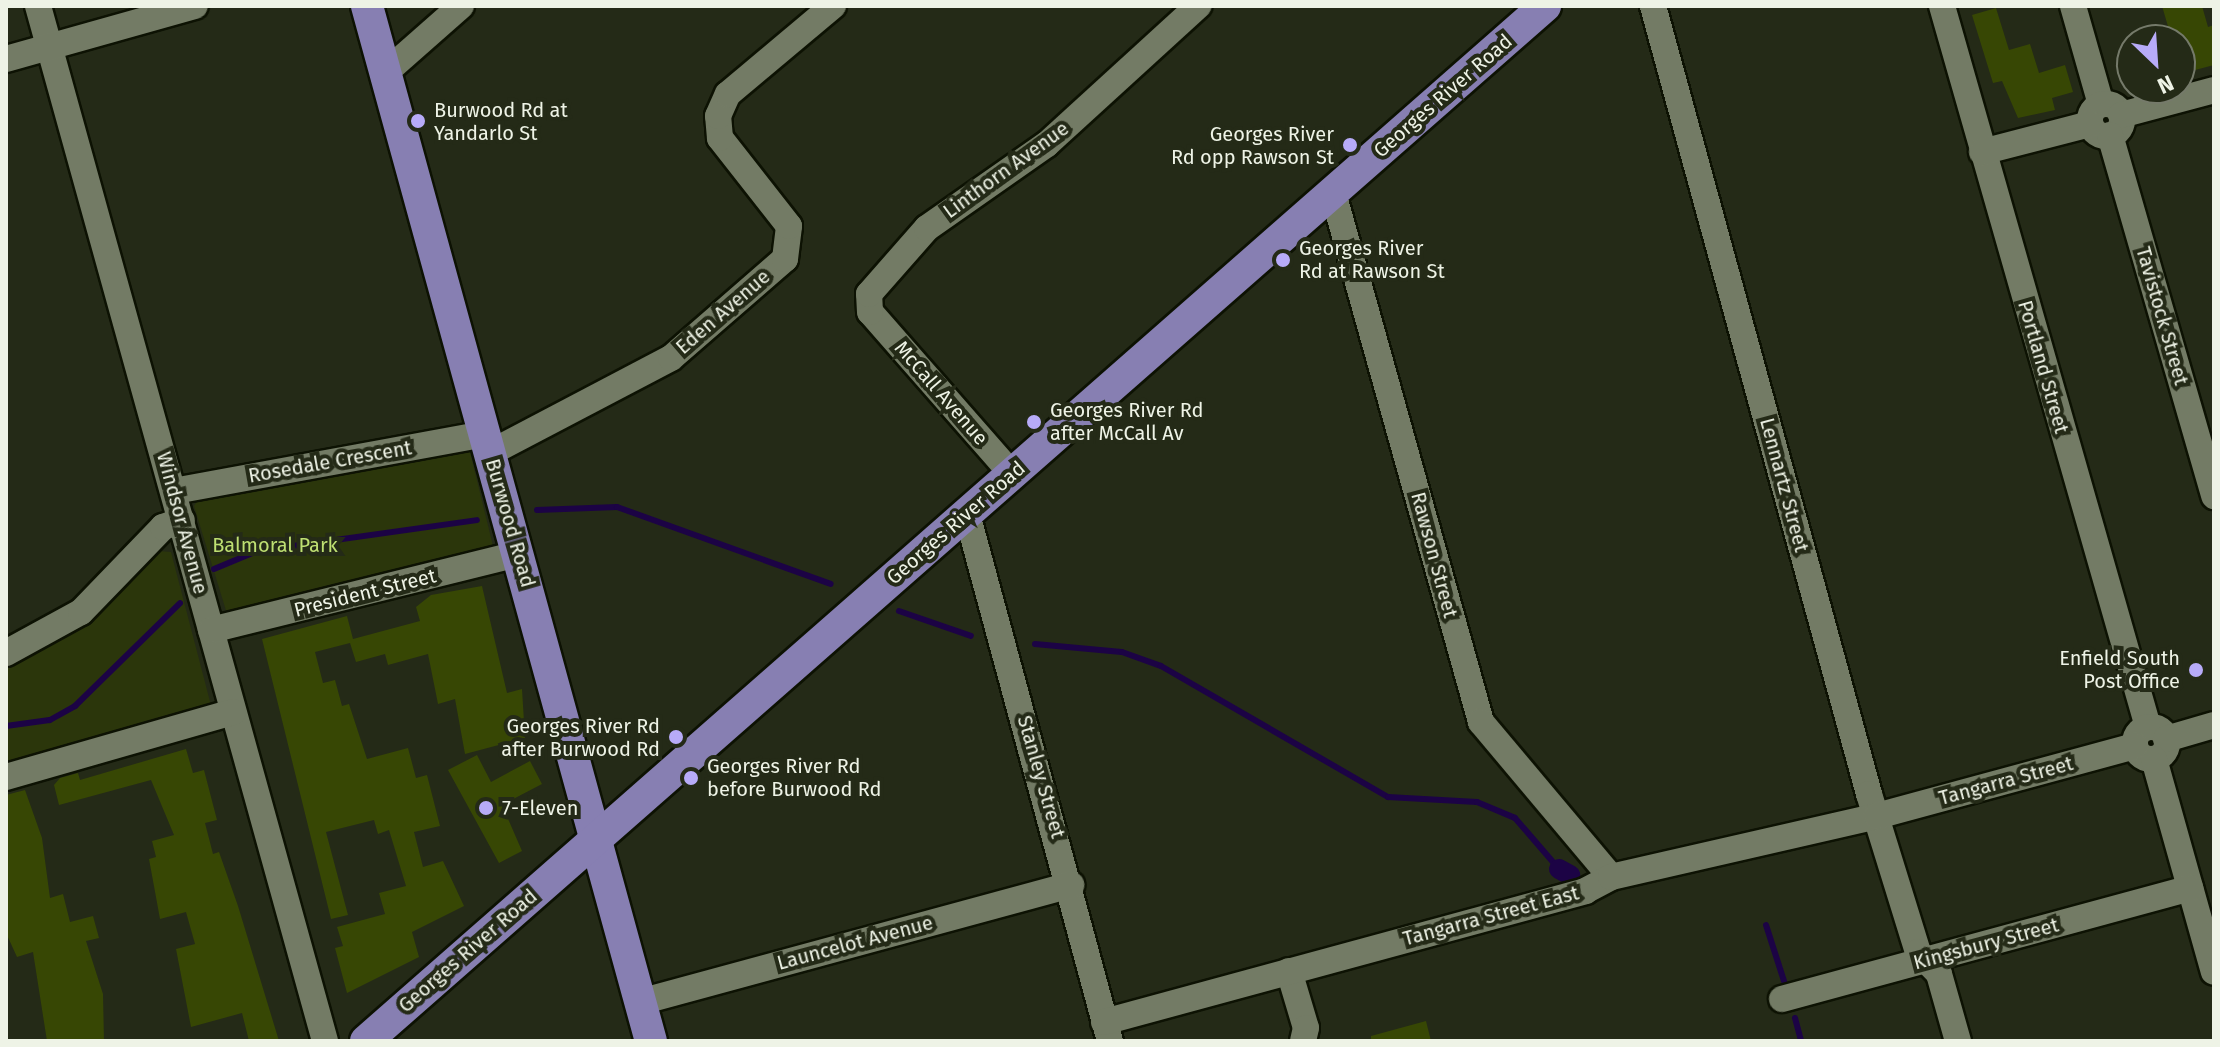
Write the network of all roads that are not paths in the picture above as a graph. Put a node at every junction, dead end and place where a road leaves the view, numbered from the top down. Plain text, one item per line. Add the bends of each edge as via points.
1 (38, 6) edge
2 (195, 6) edge
3 (367, 6) edge
4 (461, 6) edge
5 (833, 6) edge
6 (1198, 6) edge
7 (1545, 6) edge
8 (1653, 6) edge
9 (1942, 6) edge
10 (2073, 6) edge
11 (50, 46) junction
12 (6, 59) edge
13 (385, 73) junction
14 (2214, 90) edge
15 (2106, 120) junction
16 (1982, 152) junction
17 (1333, 193) junction
18 (870, 312) joint
19 (488, 443) junction
20 (1012, 474) junction
21 (174, 491) junction
22 (2214, 496) edge
23 (967, 514) junction
24 (182, 520) junction
25 (519, 554) junction
26 (211, 630) junction
27 (6, 653) edge
28 (233, 712) junction
29 (2214, 725) edge
30 (2151, 743) junction
31 (6, 777) edge
32 (1877, 816) junction
33 (595, 839) junction
34 (1611, 877) junction
35 (1071, 885) junction
36 (2190, 888) junction
37 (1922, 962) junction
38 (1289, 971) junction
39 (2214, 972) edge
40 (1782, 999) dead end
41 (640, 1002) junction
42 (1107, 1031) edge
43 (325, 1041) edge
44 (366, 1041) edge
45 (651, 1041) edge
46 (1303, 1041) edge
47 (1958, 1041) edge

1 - 11 street, Windsor Avenue
2 - 11 street
3 - 13 main road, Burwood Road
4 - 13 street
5 - 19 street, Eden Avenue via 728,94 718,116 720,138 789,226 785,259 671,358
6 - 18 street, Linthorn Avenue via 1047,144 976,189 902,252 869,294
7 - 17 main road, Georges River Road
8 - 32 street, Lennartz Street
9 - 16 street, Portland Street
10 - 15 street, Tavistock Street
11 - 12 street
11 - 21 street, Windsor Avenue
13 - 19 main road, Burwood Road
14 - 15 street
15 - 16 street
15 - 22 street, Tavistock Street
16 - 30 street, Portland Street
17 - 20 main road, Georges River Road
17 - 34 street, Rawson Street via 1481,722
18 - 20 street, McCall Avenue
19 - 21 street, Rosedale Crescent
19 - 25 main road, Burwood Road
20 - 23 main road, Georges River Road
21 - 24 street, Windsor Avenue
23 - 33 main road, Georges River Road
23 - 35 street, Stanley Street
24 - 26 street, Windsor Avenue
24 - 27 street via 163,527 81,612
25 - 26 street, President Street
25 - 33 main road, Burwood Road
26 - 28 street, Windsor Avenue
28 - 31 street
28 - 43 street, Windsor Avenue
29 - 30 street, Tangarra Street
30 - 32 street, Tangarra Street
30 - 36 street, Portland Street
32 - 34 street, Tangarra Street East
32 - 37 street, Lennartz Street
33 - 41 main road, Burwood Road
33 - 44 main road, Georges River Road
34 - 38 street, Tangarra Street East via 1585,891
35 - 41 street, Launcelot Avenue
35 - 42 street, Stanley Street
36 - 37 street, Kingsbury Street
36 - 39 street, Portland Street
37 - 40 street, Kingsbury Street
37 - 47 street, Lennartz Street via 1939,974
38 - 42 street, Tangarra Street East
38 - 46 street
41 - 45 main road, Burwood Road

